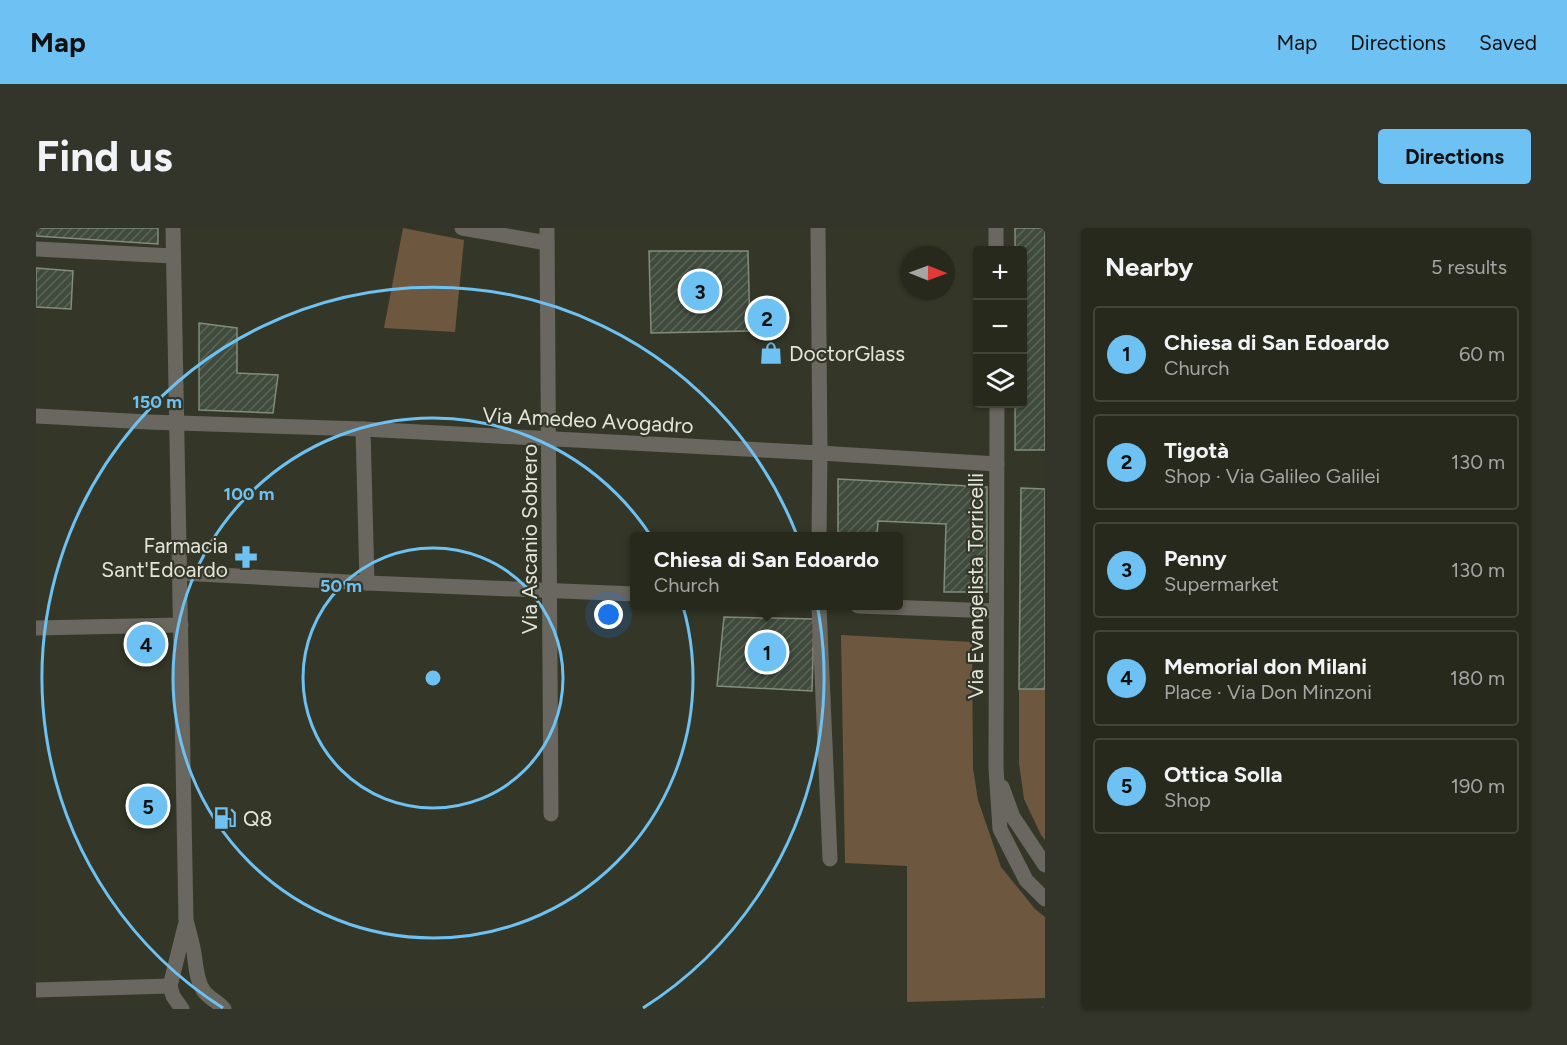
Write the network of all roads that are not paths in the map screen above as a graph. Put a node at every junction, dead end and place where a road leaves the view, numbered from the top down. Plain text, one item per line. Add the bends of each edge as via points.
1 (172, 228) edge
2 (462, 228) edge
3 (818, 228) edge
4 (996, 228) edge
5 (547, 236) edge
6 (996, 246) edge
7 (36, 249) edge
8 (173, 256) junction
9 (997, 408) edge
10 (36, 416) edge
11 (176, 423) junction
12 (363, 429) junction
13 (549, 439) junction
14 (820, 453) junction
15 (997, 464) junction
16 (819, 532) edge
17 (180, 573) junction
18 (367, 583) junction
19 (550, 590) junction
20 (630, 594) edge
21 (903, 608) edge
22 (819, 610) edge
23 (996, 611) junction
24 (181, 625) junction
25 (36, 628) edge
26 (996, 768) junction
27 (551, 814) dead end
28 (830, 859) dead end
29 (1045, 865) edge
30 (1045, 898) edge
31 (186, 920) junction
32 (196, 970) junction
33 (171, 981) junction
34 (36, 990) edge
35 (182, 1009) edge
36 (224, 1009) edge

1 - 8 street
2 - 5 street
3 - 14 street
4 - 6 street
5 - 13 street, Via Ascanio Sobrero
7 - 8 street
8 - 11 street
9 - 15 street, Via Evangelista Torricelli
10 - 11 street, Via Amedeo Avogadro
11 - 12 street, Via Amedeo Avogadro
11 - 17 street
12 - 13 street, Via Amedeo Avogadro
12 - 18 street
13 - 14 street, Via Amedeo Avogadro
13 - 19 street, Via Ascanio Sobrero
14 - 15 street, Via Amedeo Avogadro
14 - 16 street
15 - 23 street, Via Evangelista Torricelli
17 - 18 street
17 - 24 street
18 - 19 street
19 - 20 street
19 - 27 street, Via Ascanio Sobrero
21 - 23 street
22 - 28 street
23 - 26 street, Via Evangelista Torricelli
24 - 25 street
24 - 31 street
26 - 29 street, Via Evangelista Torricelli via 1013,818
26 - 30 street, Via Evangelista Torricelli via 1000,829 1026,880
31 - 32 street
31 - 33 street
32 - 33 street via 181,971
32 - 36 street via 203,990
33 - 34 street
33 - 35 street via 173,996

